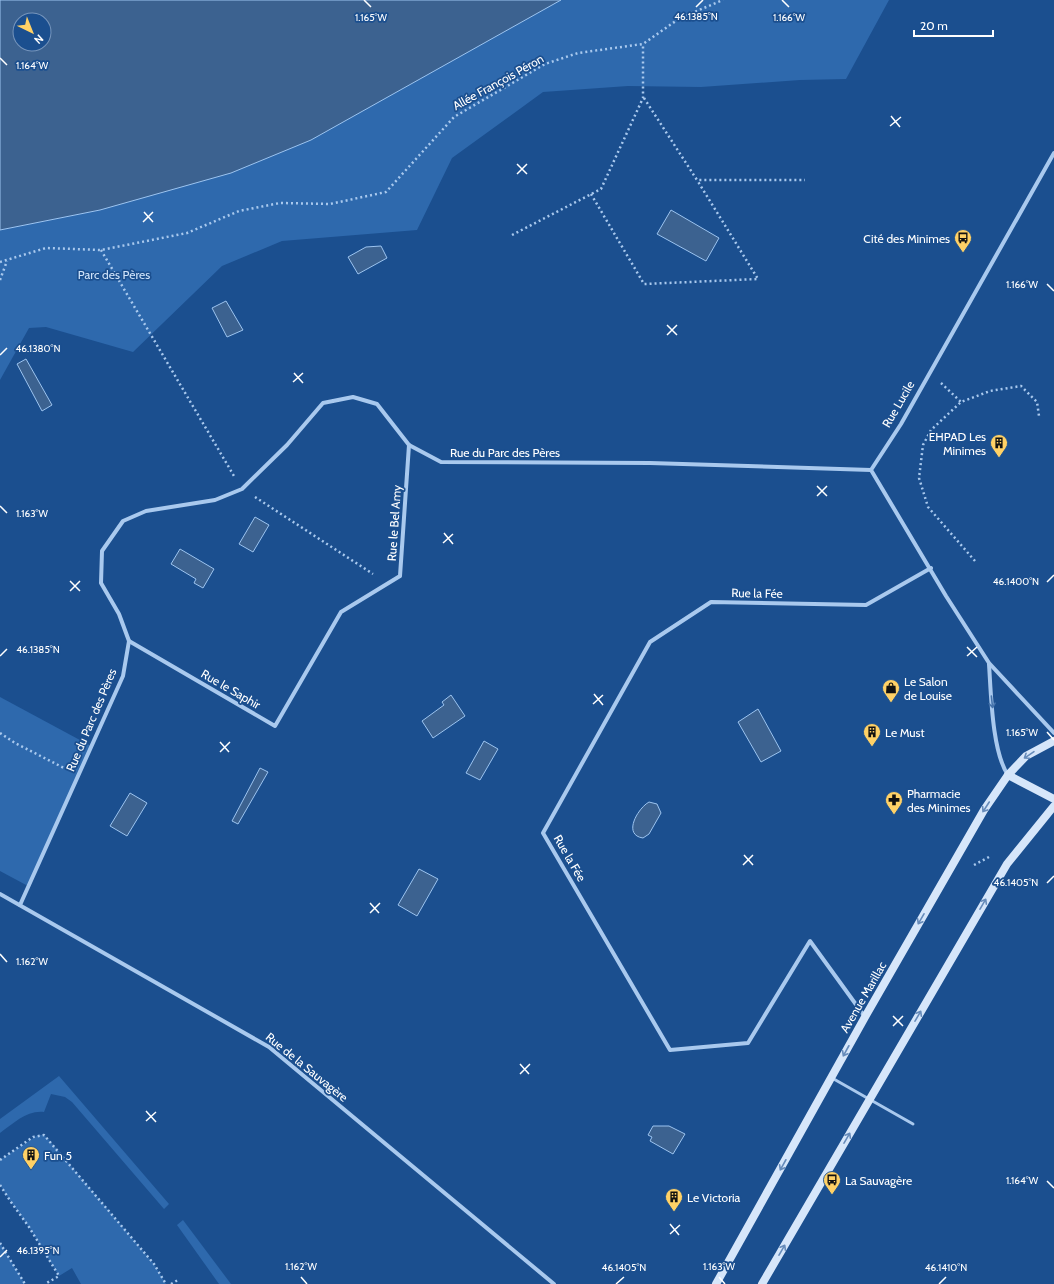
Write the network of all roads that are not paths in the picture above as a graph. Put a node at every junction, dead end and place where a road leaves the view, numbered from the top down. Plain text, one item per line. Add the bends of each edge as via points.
1 (1054, 153) edge
2 (409, 445) junction
3 (871, 470) junction
4 (931, 568) junction
5 (129, 641) junction
6 (988, 663) junction
7 (304, 680) joint
8 (1054, 733) edge
9 (1054, 741) edge
10 (1008, 774) junction
11 (1054, 799) edge
12 (1054, 806) edge
13 (0, 894) edge
14 (20, 905) junction
15 (865, 1017) junction
16 (832, 1078) junction
17 (870, 1100) junction
18 (913, 1124) dead end
19 (554, 1284) edge
20 (716, 1284) edge
21 (762, 1284) edge

1 - 3 street, Rue Lucile via 901,424
2 - 3 street, Rue du Parc des Pères via 441,462 650,463
2 - 5 street, Rue du Parc des Pères via 377,404 353,397 323,403 287,445 242,489 215,500 146,511 123,521 102,550 101,583 119,614
2 - 7 street, Rue le Bel Amy via 400,576 341,612
3 - 4 street
4 - 6 street
4 - 15 street, Rue la Fée via 866,606 711,602 650,642 543,833 670,1050 748,1043 810,941
5 - 7 street, Rue le Saphir via 276,726
5 - 14 street, Rue du Parc des Pères via 123,676
6 - 8 street
6 -> 10 street via 995,728 1002,766
9 -> 10 street, Avenue Marillac via 1026,756
10 - 11 street
10 -> 15 street, Avenue Marillac via 984,810
17 -> 12 street via 1006,864
13 - 14 street, Rue de la Sauvagère
14 - 19 street, Rue de la Sauvagère via 269,1046
15 -> 16 street, Avenue Marillac
16 - 17 lane
16 -> 20 street, Avenue Marillac
17 - 18 lane
21 -> 17 street

